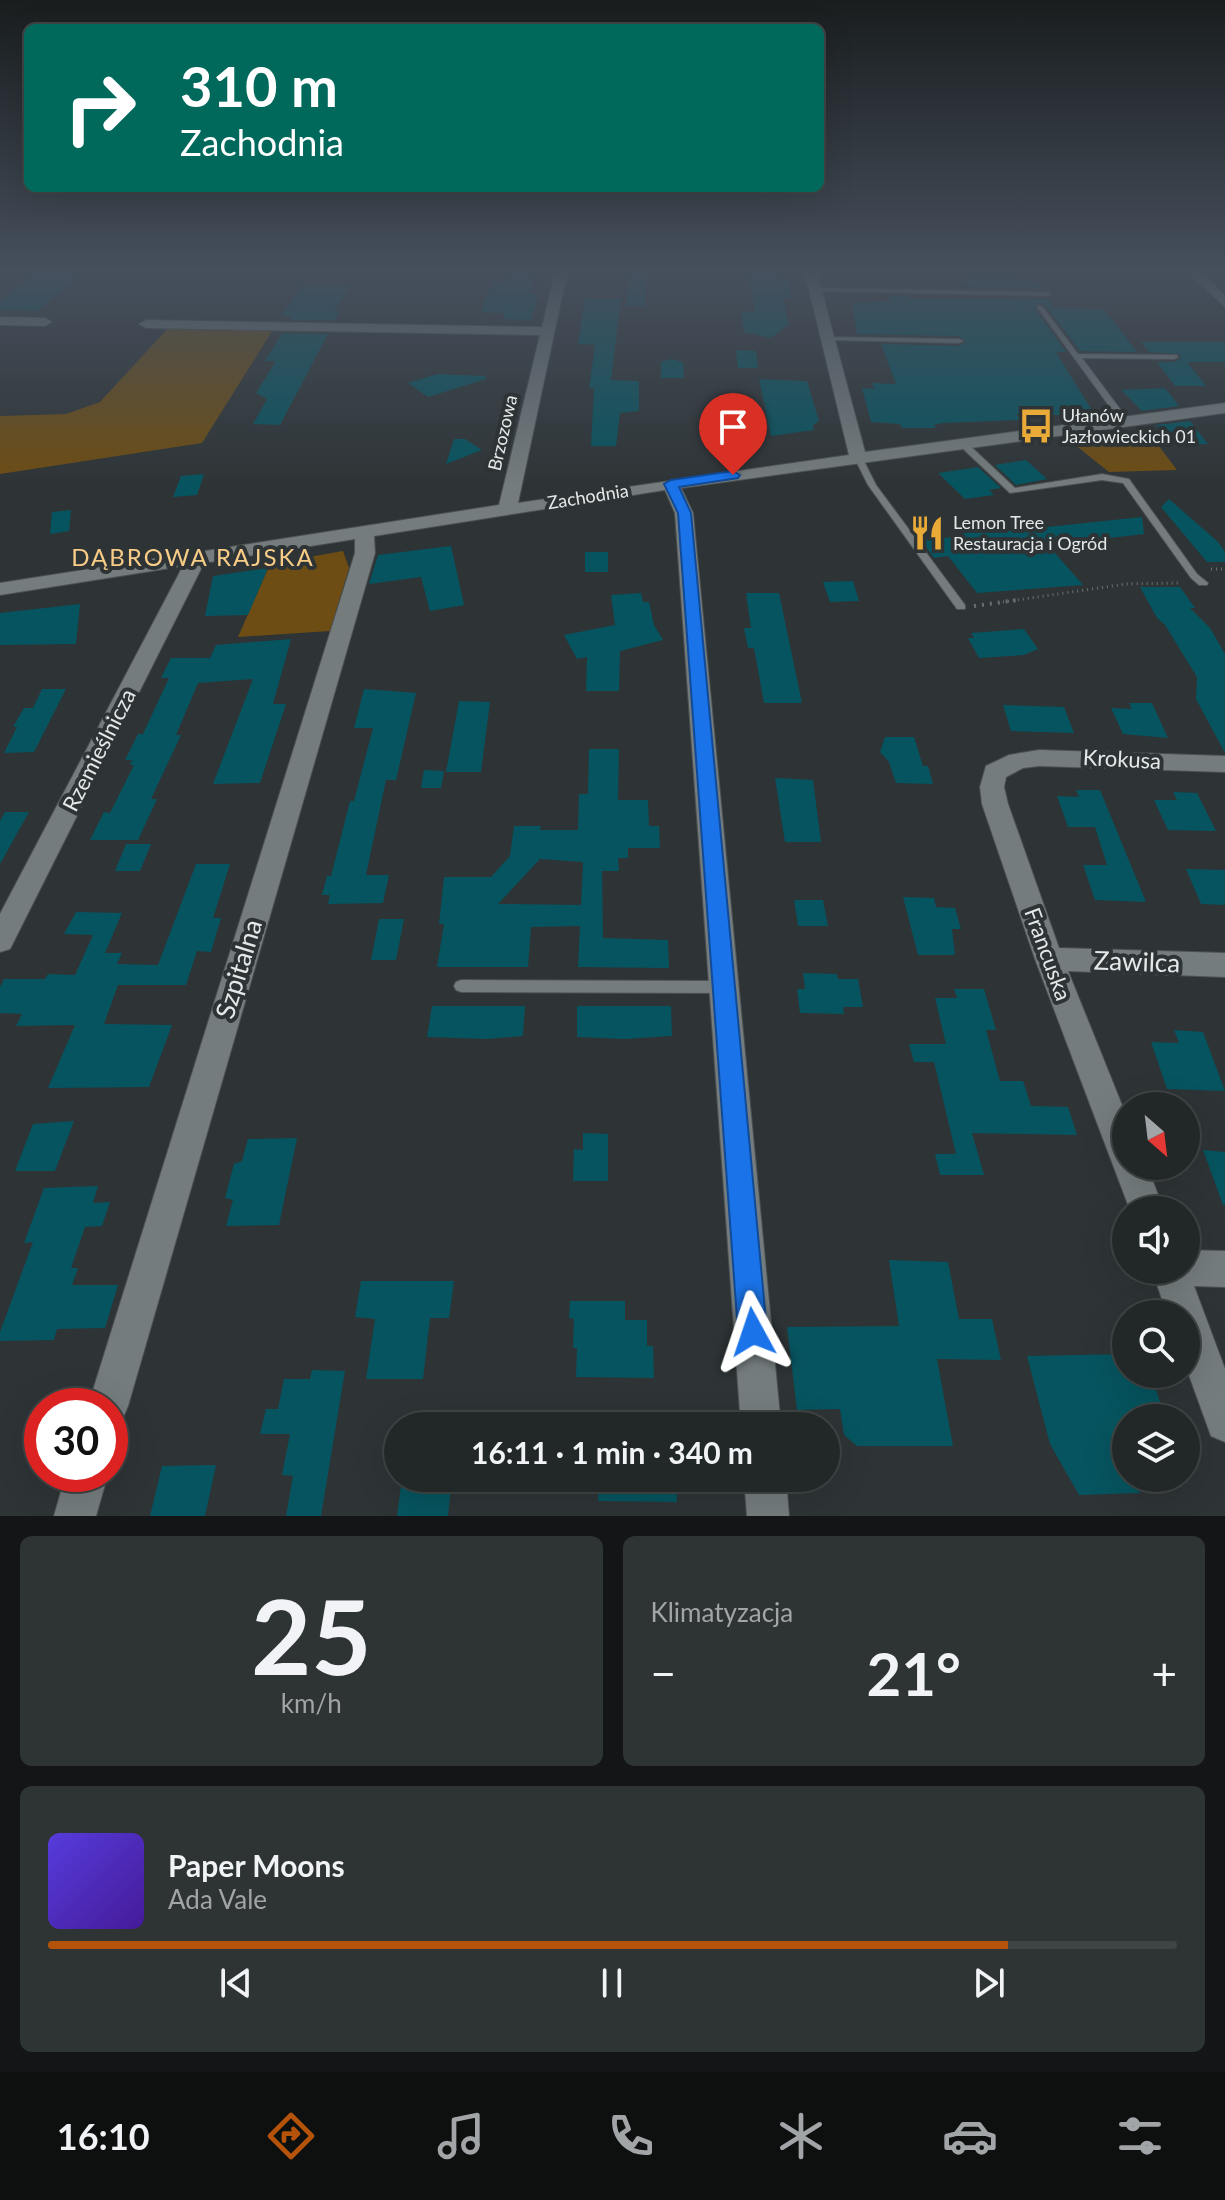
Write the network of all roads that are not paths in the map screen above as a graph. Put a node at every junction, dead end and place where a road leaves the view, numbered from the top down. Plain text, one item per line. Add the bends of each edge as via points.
1 (545, 344) edge
2 (829, 344) edge
3 (1066, 344) edge
4 (1075, 356) junction
5 (1174, 357) dead end
6 (1225, 408) edge
7 (1126, 423) junction
8 (963, 444) junction
9 (858, 457) junction
10 (671, 484) junction
11 (507, 510) junction
12 (364, 532) junction
13 (197, 558) junction
14 (1203, 583) dead end
15 (0, 589) edge
16 (961, 607) road end
17 (1018, 761) joint
18 (1225, 764) edge
19 (0, 941) edge
20 (1049, 959) junction
21 (1225, 965) edge
22 (461, 986) dead end
23 (724, 987) junction
24 (1112, 1121) edge
25 (1200, 1268) edge
26 (1225, 1269) edge
27 (1175, 1284) edge
28 (113, 1388) edge
29 (760, 1412) edge
30 (1225, 1422) edge
31 (82, 1492) edge
32 (766, 1492) edge
33 (75, 1516) edge
34 (768, 1516) edge

1 - 11 street, Brzozowa
2 - 9 street
3 - 4 lane
4 - 5 lane
4 - 7 lane
6 - 7 street, Zachodnia
7 - 8 street, Zachodnia
8 - 9 street, Zachodnia
8 - 14 lane via 1013,491 1102,477 1126,481
9 - 10 street, Zachodnia
9 - 16 lane via 872,485
10 - 11 street, Zachodnia
10 - 23 street via 684,513
11 - 12 street, Zachodnia
12 - 13 street, Zachodnia
12 - 28 street, Szpitalna via 365,553
13 - 15 street, Zachodnia
13 - 19 street, Rzemieślnicza
17 - 18 street, Krokusa via 1069,757
17 - 20 street, Francuska via 995,772 992,787
20 - 21 street, Zawilca
20 - 24 street, Francuska
22 - 23 lane
23 - 29 street
25 - 26 street
27 - 30 street
31 - 33 street
32 - 34 street

